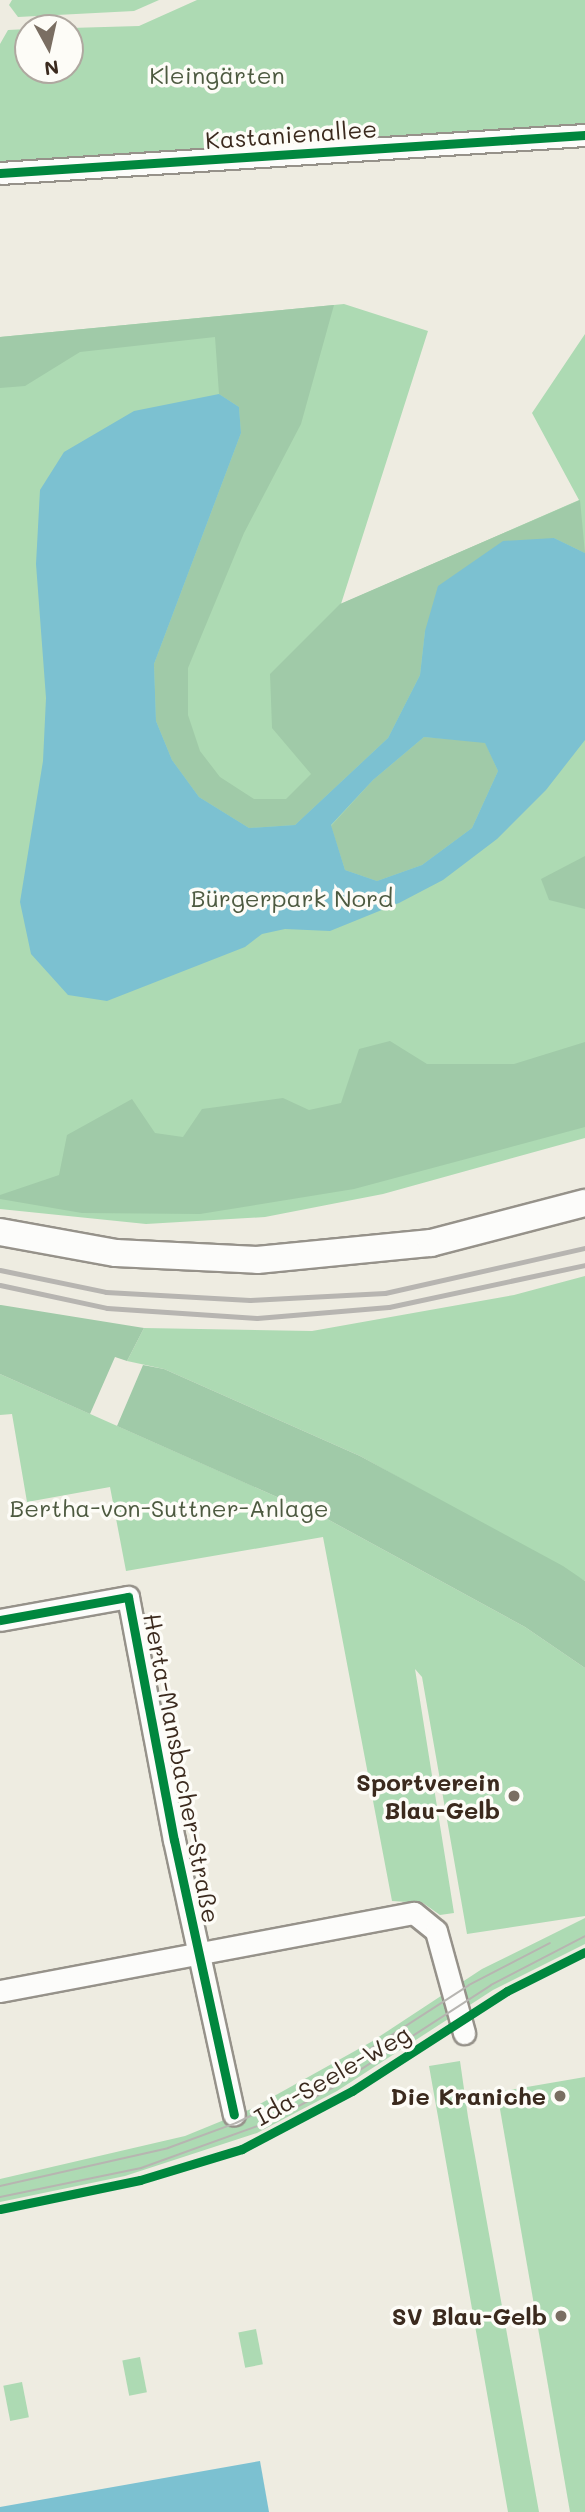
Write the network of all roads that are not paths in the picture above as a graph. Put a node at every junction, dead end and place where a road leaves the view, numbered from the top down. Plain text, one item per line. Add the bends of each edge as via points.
1 (585, 135) edge
2 (0, 173) edge
3 (585, 1203) edge
4 (0, 1232) edge
5 (0, 1620) edge
6 (198, 1950) junction
7 (0, 1991) edge
8 (464, 2033) dead end
9 (233, 2115) dead end

1 - 2 street, Kastanienallee
3 - 4 main road via 431,1243 257,1260 116,1253
5 - 6 street, Herta-Mansbacher-Straße via 128,1597
6 - 7 street
6 - 8 street via 414,1913 436,1931
6 - 9 street

